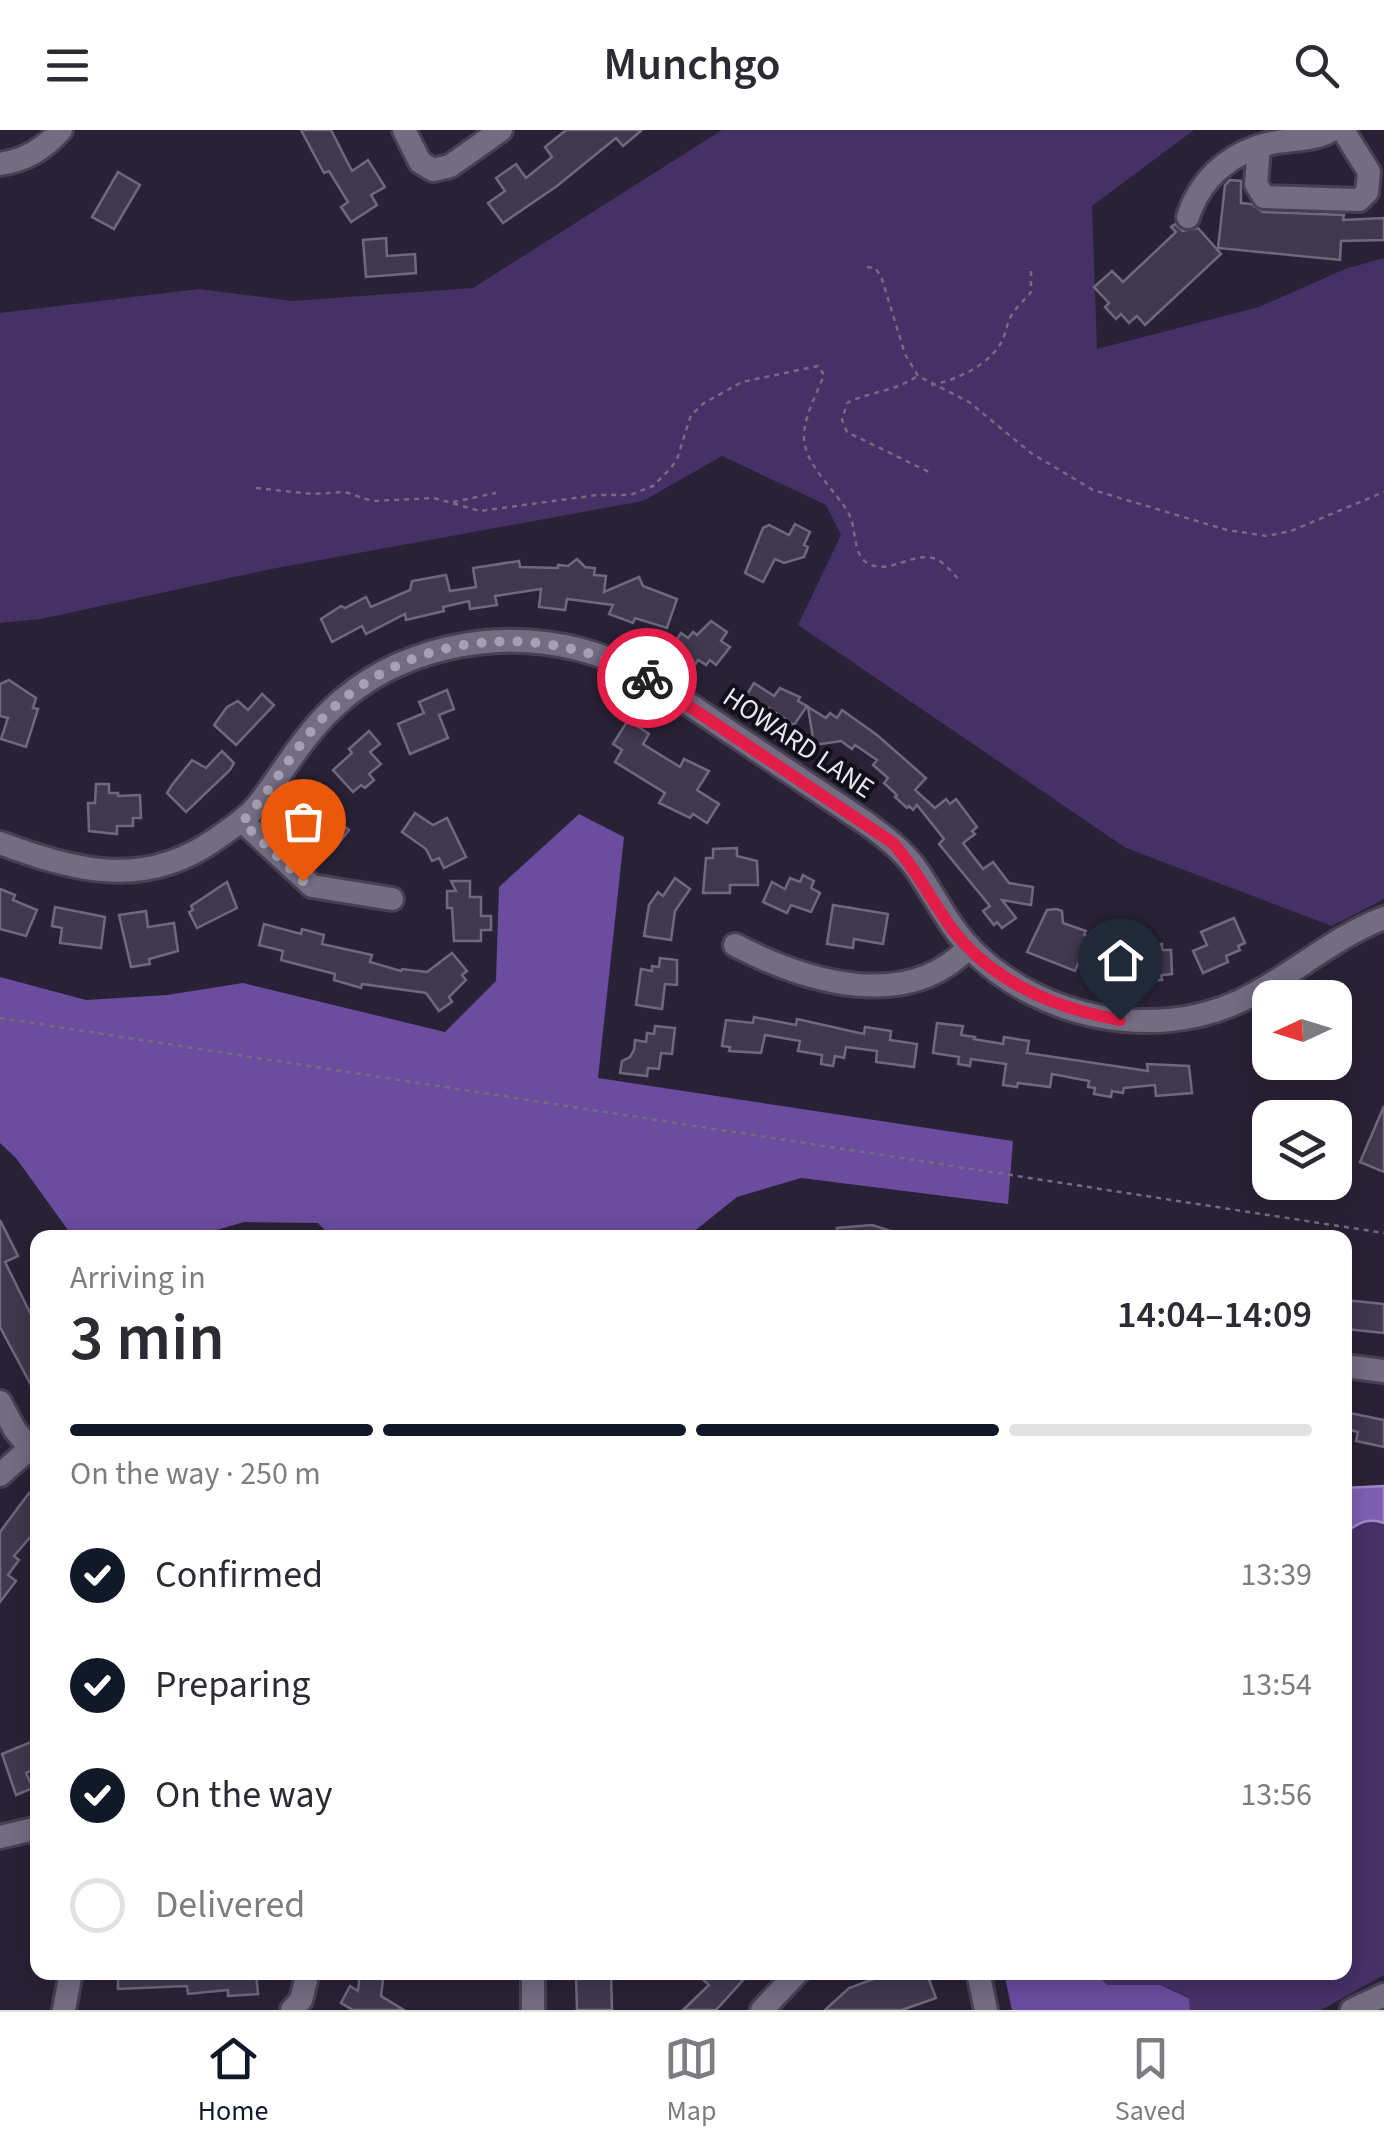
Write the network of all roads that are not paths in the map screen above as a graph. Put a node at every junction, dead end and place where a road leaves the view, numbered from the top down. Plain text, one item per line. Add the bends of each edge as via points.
1 (404, 130) edge
2 (501, 130) edge
3 (1332, 130) edge
4 (1343, 130) edge
5 (60, 131) edge
6 (1258, 148) junction
7 (0, 164) edge
8 (1188, 216) dead end
9 (242, 822) junction
10 (0, 844) edge
11 (392, 900) dead end
12 (1384, 918) edge
13 (735, 945) dead end
14 (969, 947) junction
15 (1352, 1367) edge
16 (1384, 1372) edge
17 (0, 1402) edge
18 (30, 1441) edge
19 (30, 1448) edge
20 (0, 1475) edge
21 (30, 1836) edge
22 (0, 1838) edge
23 (70, 1980) edge
24 (306, 1980) edge
25 (533, 1980) edge
26 (790, 1980) edge
27 (980, 1980) edge
28 (1384, 1994) edge
29 (64, 2010) edge
30 (292, 2010) edge
31 (533, 2010) edge
32 (762, 2010) edge
33 (986, 2010) edge
34 (1352, 2010) edge

1 - 2 street via 420,162 434,170
3 - 6 street
4 - 6 street via 1369,172 1359,200 1264,197 1256,184
5 - 7 street via 30,156
6 - 8 street via 1207,179
9 - 10 street, HOWARD LANE via 199,851 143,870 90,871
9 - 11 street via 312,886
9 - 14 street, HOWARD LANE via 303,740 368,681 449,647 537,641 580,649 660,685 868,825 914,866
12 - 14 street, HOWARD LANE via 1237,1002 1160,1020 1120,1020 1042,1000
13 - 14 street via 804,974 894,987 937,974
15 - 16 street
17 - 18 street via 15,1430
19 - 20 street
21 - 22 street
23 - 29 street
24 - 30 street
25 - 31 street
26 - 32 street
27 - 33 street
28 - 34 street

